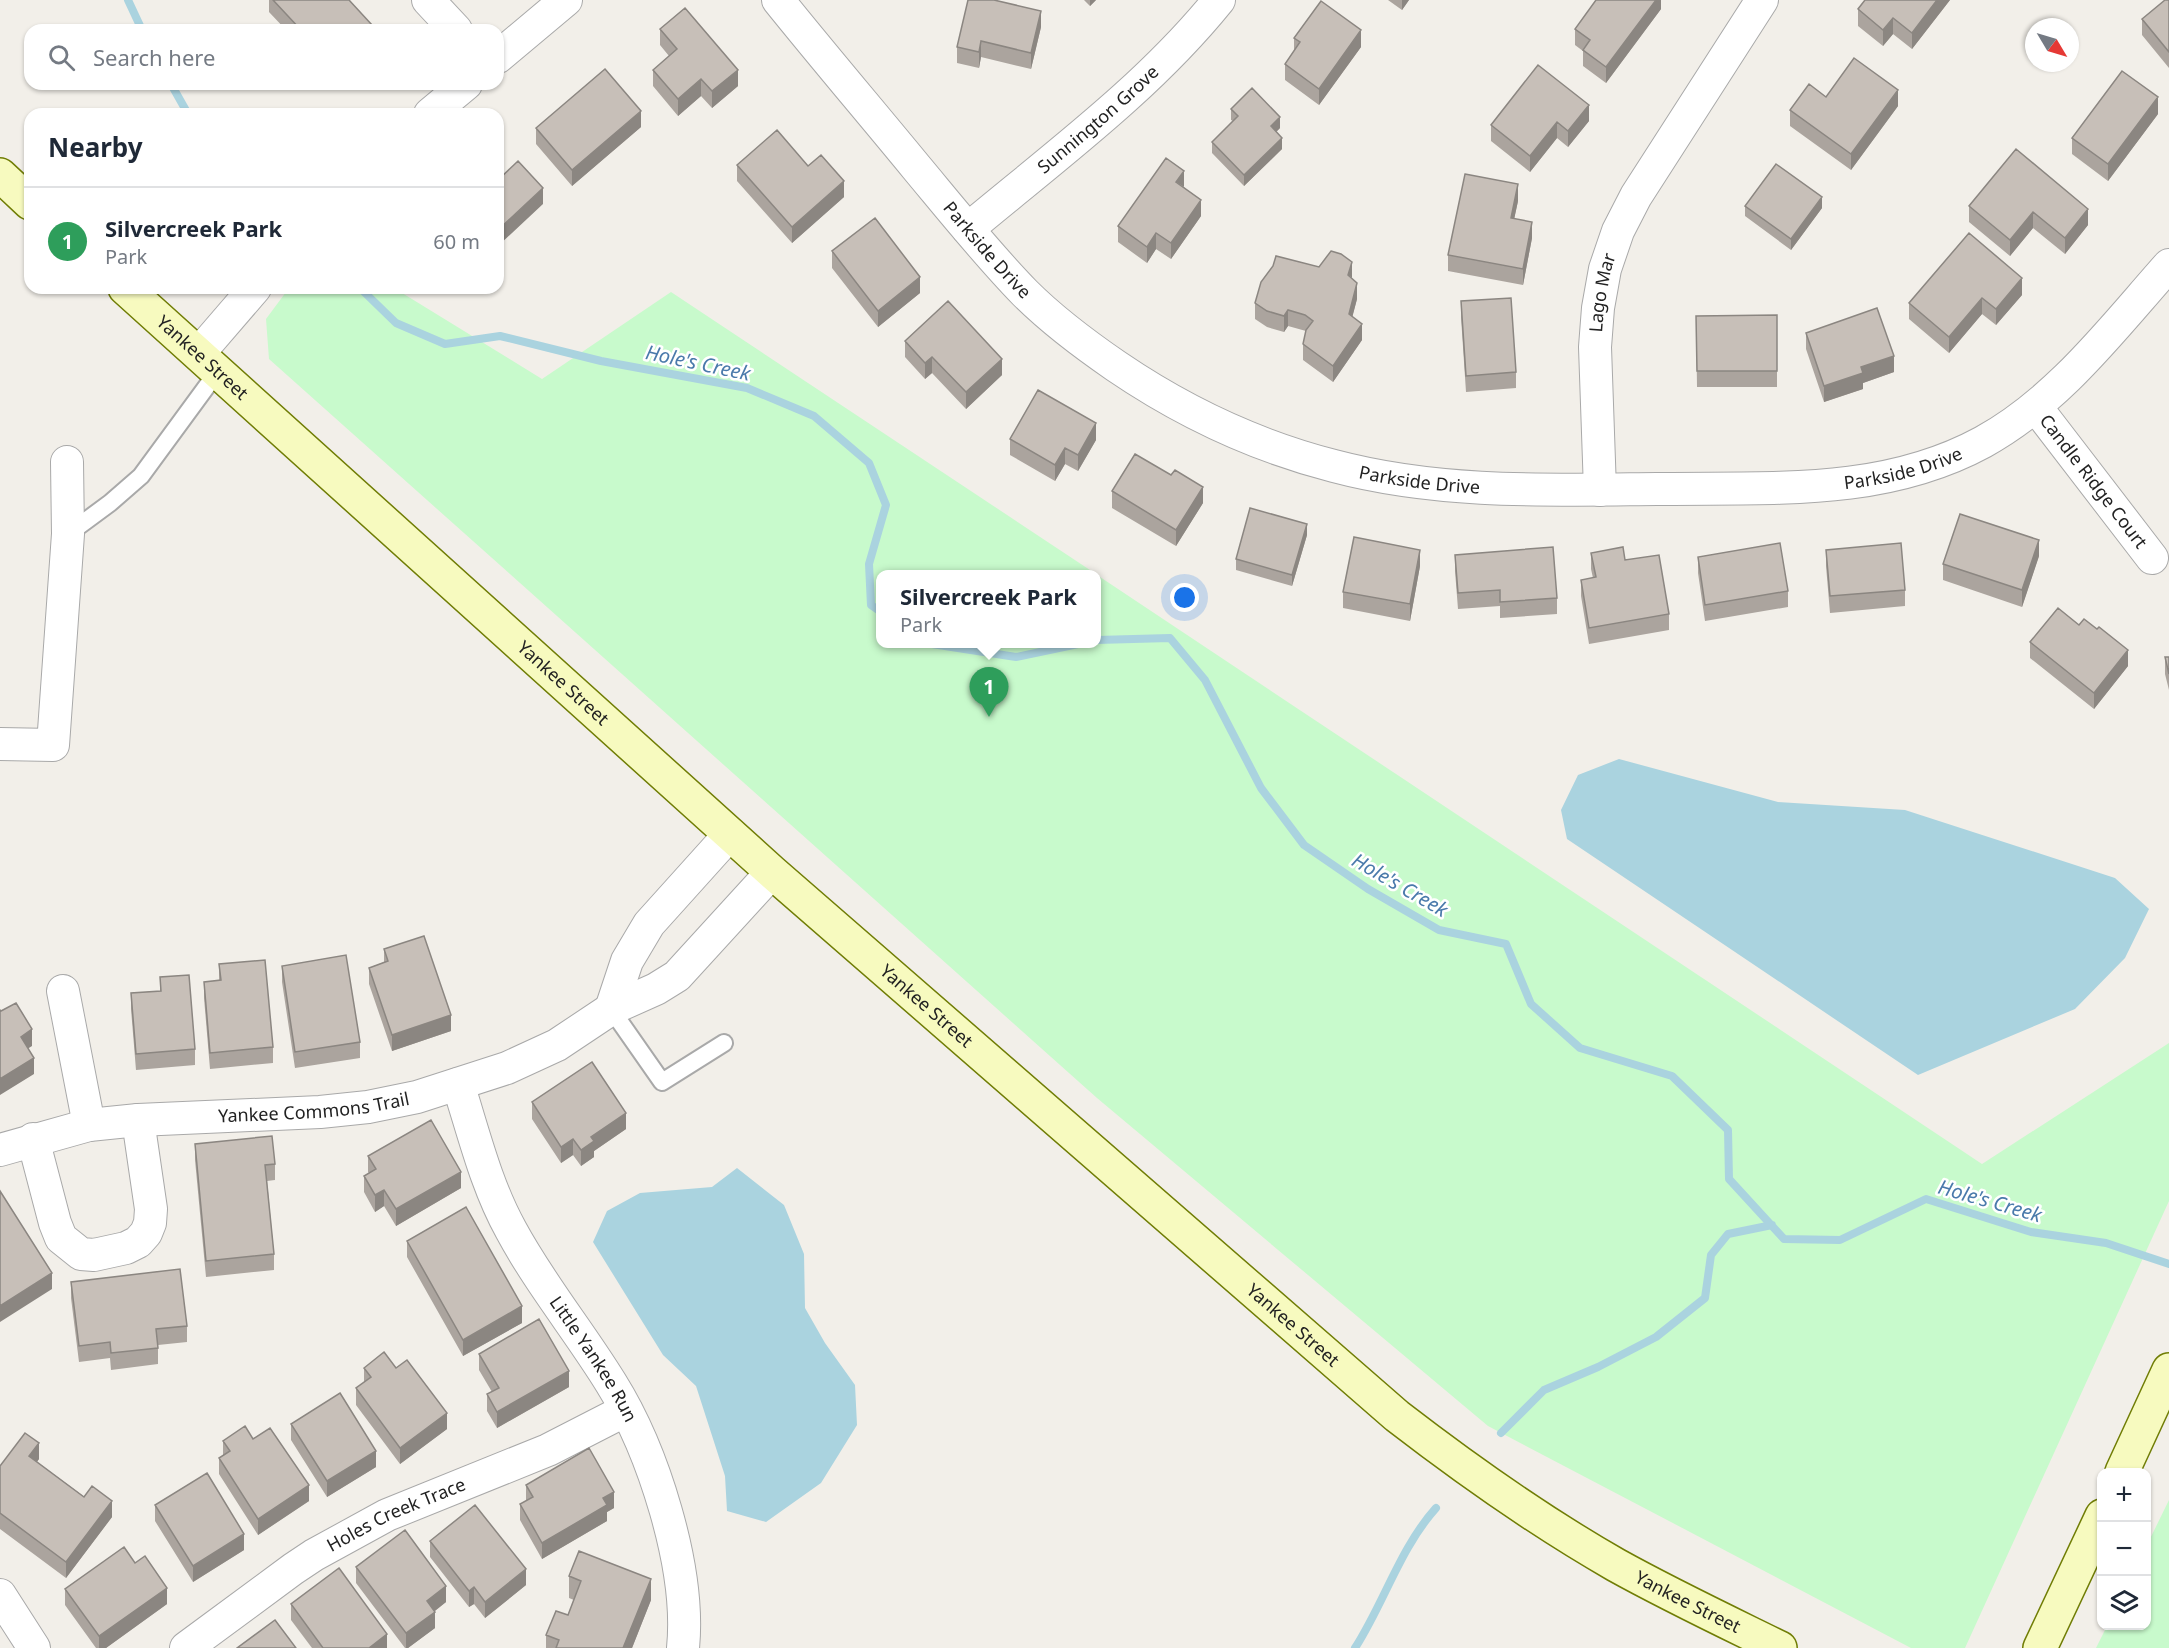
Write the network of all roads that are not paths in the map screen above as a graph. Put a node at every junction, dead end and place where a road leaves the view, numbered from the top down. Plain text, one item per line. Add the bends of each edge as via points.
1 (428, 0) edge
2 (566, 0) edge
3 (778, 0) edge
4 (1219, 0) edge
5 (1762, 0) edge
6 (450, 24) edge
7 (504, 52) edge
8 (459, 90) edge
9 (437, 108) edge
10 (0, 175) edge
11 (24, 197) edge
12 (968, 229) junction
13 (2169, 265) edge
14 (132, 294) edge
15 (251, 294) edge
16 (208, 362) junction
17 (2036, 407) junction
18 (67, 462) dead end
19 (1600, 489) junction
20 (68, 534) junction
21 (2152, 558) dead end
22 (0, 744) edge
23 (730, 834) junction
24 (772, 872) junction
25 (63, 991) dead end
26 (612, 1009) junction
27 (724, 1043) dead end
28 (458, 1084) junction
29 (138, 1120) junction
30 (88, 1125) junction
31 (33, 1139) junction
32 (0, 1150) edge
33 (2169, 1370) edge
34 (626, 1410) junction
35 (2124, 1468) edge
36 (2099, 1522) edge
37 (0, 1595) edge
38 (34, 1648) edge
39 (186, 1648) edge
40 (683, 1648) edge
41 (1780, 1648) edge
42 (2040, 1648) edge

1 - 6 street
2 - 7 street
3 - 12 street, Parkside Drive
4 - 12 street, Sunnington Grove via 1124,98
5 - 19 street, Lago Mar via 1636,196 1605,269 1595,347
8 - 9 street
10 - 11 street
12 - 19 street, Parkside Drive via 1026,294 1114,365 1191,412 1264,444 1334,466 1413,482 1461,487
13 - 17 street, Parkside Drive via 2067,380
14 - 16 street, Yankee Street
15 - 16 street
16 - 20 lane via 141,476
16 - 23 street, Yankee Street
17 - 19 street, Parkside Drive via 1982,442 1942,461 1893,476 1830,487
17 - 21 street, Candle Ridge Court
18 - 20 street
20 - 22 street via 53,745
23 - 24 street, Yankee Street
23 - 26 street via 649,924 627,961
24 - 26 street, Yankee Commons Trail via 677,976
24 - 41 street, Yankee Street via 1352,1379 1456,1462 1618,1566
25 - 30 street
26 - 27 lane via 662,1082
26 - 28 street, Yankee Commons Trail via 557,1045 507,1068
28 - 29 street, Yankee Commons Trail via 368,1107
28 - 34 street, Little Yankee Run via 492,1193 510,1229
29 - 30 street, Yankee Commons Trail
29 - 31 street via 150,1223 138,1242 94,1255 81,1254 62,1238
30 - 31 street, Yankee Commons Trail
31 - 32 street, Yankee Commons Trail
33 - 35 street
34 - 39 street, Holes Creek Trace via 548,1450 387,1515 314,1555
34 - 40 street, Little Yankee Run via 661,1493 674,1542 682,1600
36 - 42 street
37 - 38 street

